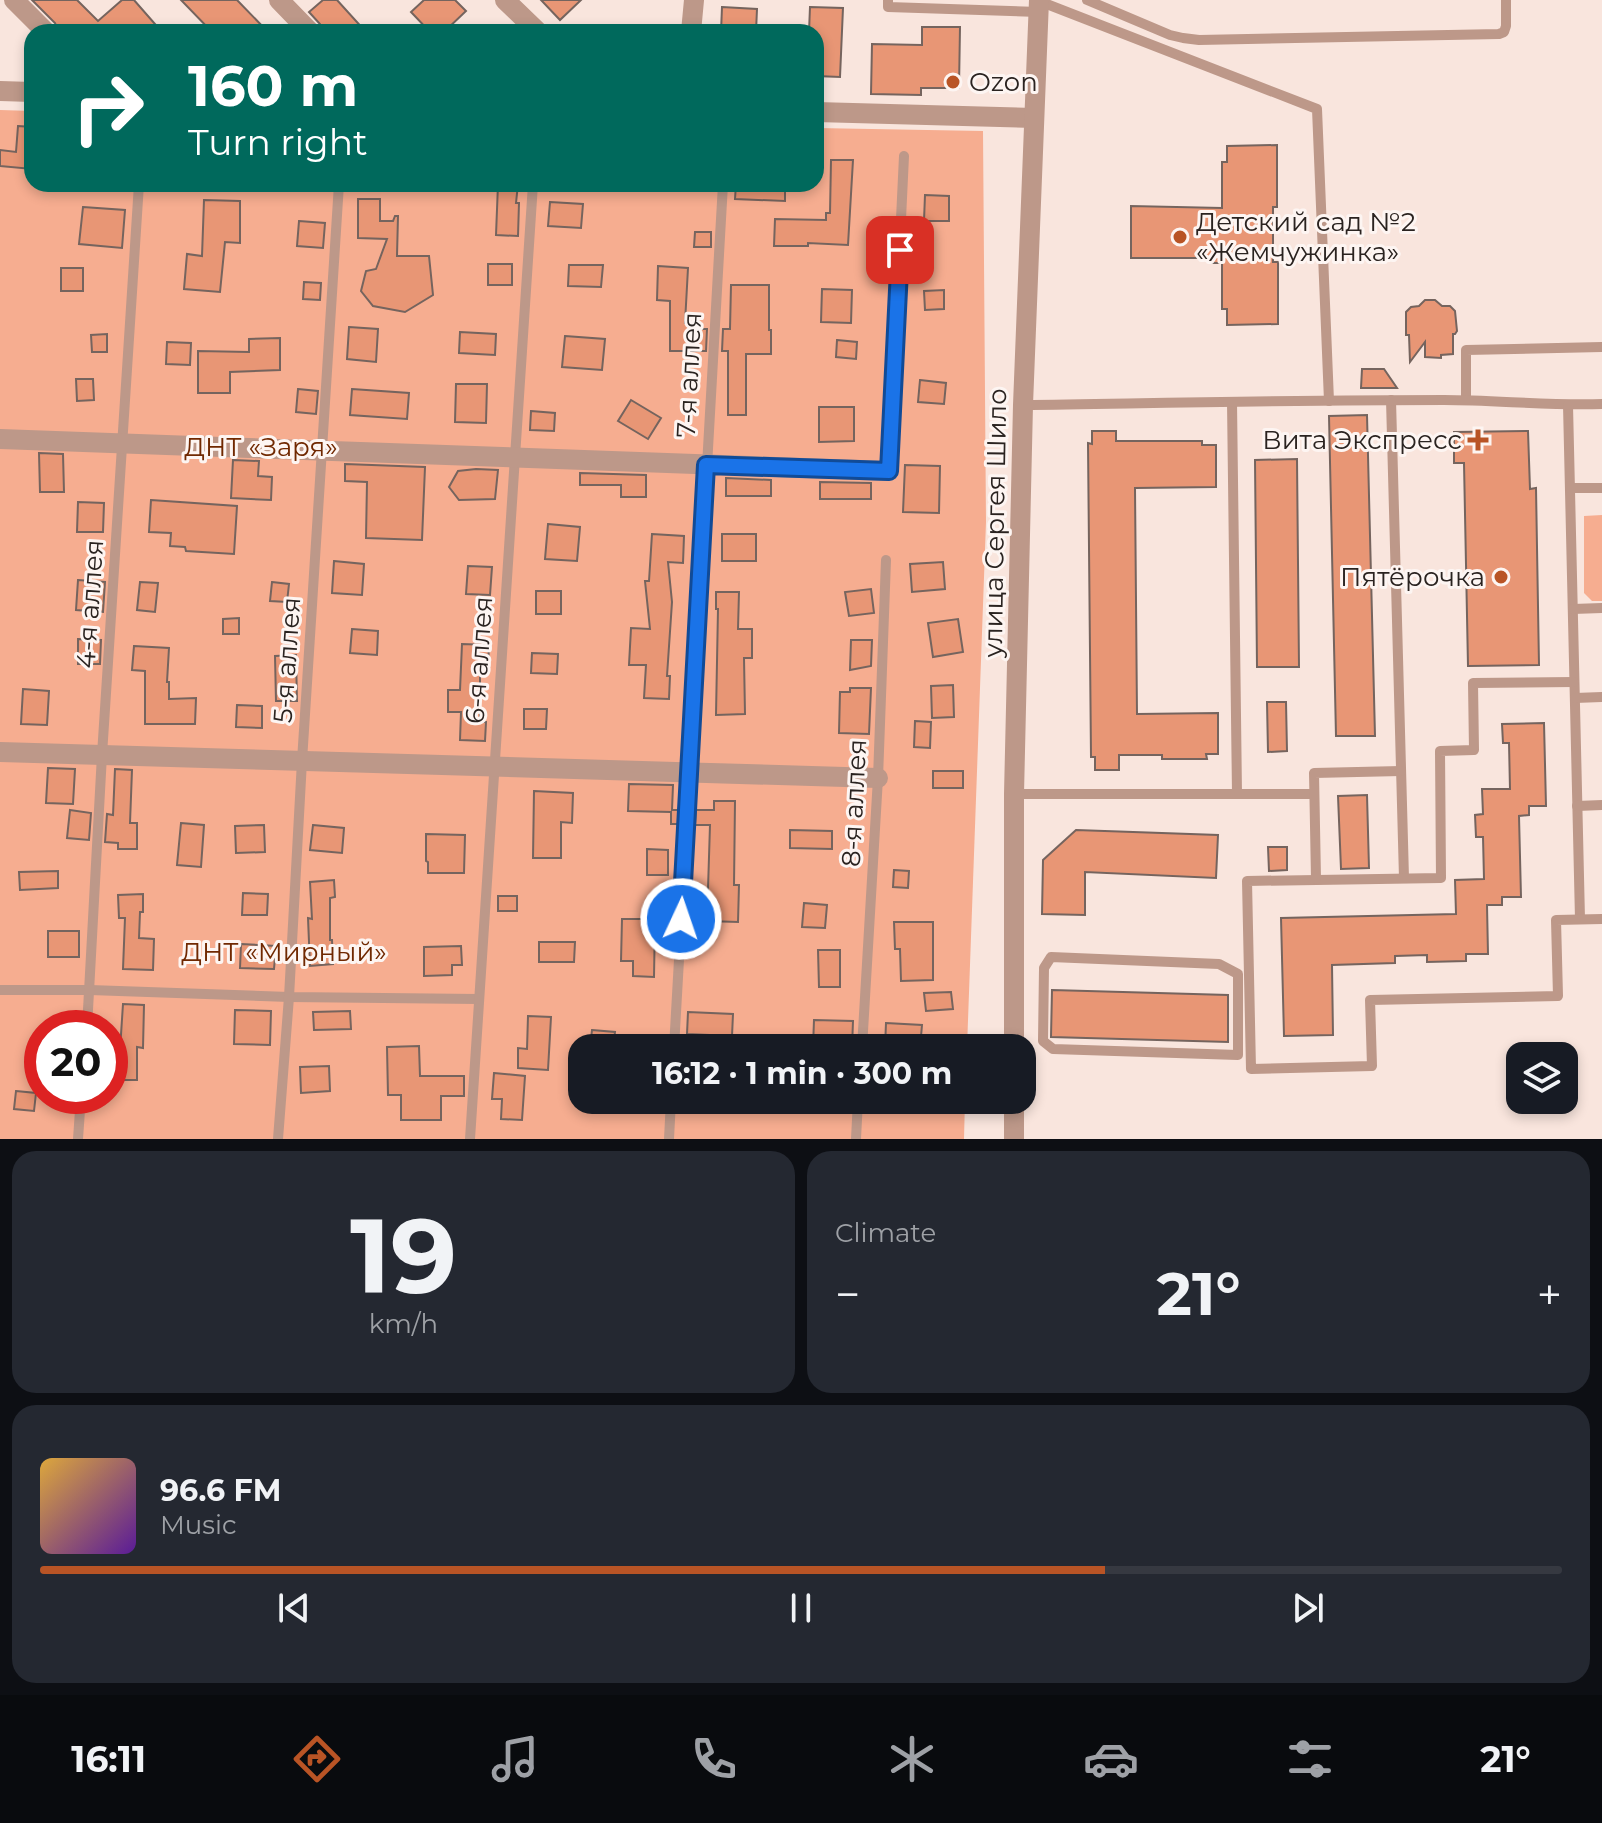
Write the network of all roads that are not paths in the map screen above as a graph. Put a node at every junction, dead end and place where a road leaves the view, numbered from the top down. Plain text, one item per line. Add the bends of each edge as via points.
1 (14, 0) edge
2 (279, 0) edge
3 (505, 0) edge
4 (694, 0) edge
5 (888, 0) edge
6 (1087, 0) edge
7 (1506, 0) edge
8 (1039, 4) edge
9 (38, 24) edge
10 (302, 24) edge
11 (530, 24) edge
12 (692, 24) edge
13 (0, 91) edge
14 (24, 92) edge
15 (824, 112) edge
16 (1034, 118) junction
17 (904, 156) dead end
18 (139, 192) edge
19 (339, 192) edge
20 (532, 192) edge
21 (723, 192) edge
22 (1602, 347) edge
23 (1391, 400) junction
24 (1466, 400) junction
25 (1329, 401) junction
26 (1232, 402) junction
27 (1602, 404) edge
28 (1023, 405) junction
29 (1568, 405) junction
30 (0, 439) edge
31 (123, 444) junction
32 (323, 451) junction
33 (514, 458) junction
34 (706, 465) junction
35 (889, 471) joint
36 (1570, 488) junction
37 (1602, 488) edge
38 (886, 560) dead end
39 (1602, 608) edge
40 (1573, 609) junction
41 (1574, 682) junction
42 (1602, 697) edge
43 (1575, 698) junction
44 (0, 752) edge
45 (102, 755) junction
46 (302, 761) junction
47 (494, 766) junction
48 (1401, 771) junction
49 (689, 772) junction
50 (878, 778) junction
51 (1014, 794) junction
52 (1237, 794) junction
53 (1314, 794) junction
54 (1602, 805) edge
55 (1577, 806) junction
56 (1404, 878) junction
57 (1316, 879) junction
58 (1580, 919) junction
59 (1602, 919) edge
60 (0, 990) edge
61 (90, 990) junction
62 (289, 997) junction
63 (478, 999) junction
64 (88, 1010) edge
65 (675, 1034) edge
66 (863, 1034) edge
67 (1014, 1034) edge
68 (1238, 1055) junction
69 (1251, 1055) junction
70 (80, 1114) edge
71 (670, 1114) edge
72 (857, 1114) edge
73 (1014, 1114) edge
74 (78, 1139) edge
75 (278, 1139) edge
76 (470, 1139) edge
77 (669, 1139) edge
78 (856, 1139) edge
79 (1014, 1139) edge

1 - 9 street
2 - 10 street
3 - 11 street
4 - 12 street
5 - 8 lane via 888,7
6 - 7 lane via 1170,35 1199,40 1499,34 1506,26
8 - 16 street, улица Сергея Шило
8 - 25 lane via 1317,109
13 - 14 street
15 - 16 street
16 - 28 street, улица Сергея Шило
17 - 35 lane
18 - 31 lane, 4-я аллея
19 - 32 lane, 5-я аллея
20 - 33 lane, 6-я аллея
21 - 34 lane, 7-я аллея
22 - 24 lane via 1466,350
23 - 24 lane
23 - 25 lane
23 - 48 lane
24 - 29 lane
25 - 26 lane
26 - 28 lane
26 - 52 lane
27 - 29 lane
28 - 51 street, улица Сергея Шило
29 - 36 lane
30 - 31 street
31 - 32 street
31 - 45 lane, 4-я аллея
32 - 33 street
32 - 46 lane, 5-я аллея
33 - 34 street
33 - 47 lane, 6-я аллея
34 - 35 street
34 - 49 lane, 7-я аллея
36 - 37 lane
36 - 40 lane
38 - 50 lane, 8-я аллея
39 - 40 lane
40 - 41 lane
41 - 43 lane
41 - 56 lane via 1473,683 1474,750 1440,751 1441,878
42 - 43 lane
43 - 55 lane
44 - 45 street
45 - 46 street
45 - 61 lane, 4-я аллея
46 - 47 street
46 - 62 lane, 5-я аллея
47 - 49 street
47 - 63 lane, 6-я аллея
48 - 53 lane via 1314,773
48 - 56 lane
49 - 50 street
49 - 65 lane, 7-я аллея
50 - 66 lane, 8-я аллея
51 - 52 lane
51 - 67 street, улица Сергея Шило
52 - 53 lane
53 - 57 lane
54 - 55 lane
55 - 58 lane
56 - 57 lane
57 - 69 lane via 1247,881
58 - 59 lane
58 - 69 lane via 1556,920 1558,996 1370,1000 1372,1066 1251,1069
60 - 61 lane
61 - 62 lane
61 - 64 lane, 4-я аллея
62 - 63 lane
62 - 75 lane, 5-я аллея
63 - 76 lane, 6-я аллея
68 - 68 lane via 1053,1049 1043,1041 1044,968 1051,957 1219,964 1238,974
68 - 69 lane
70 - 74 lane
71 - 77 lane
72 - 78 lane
73 - 79 street

